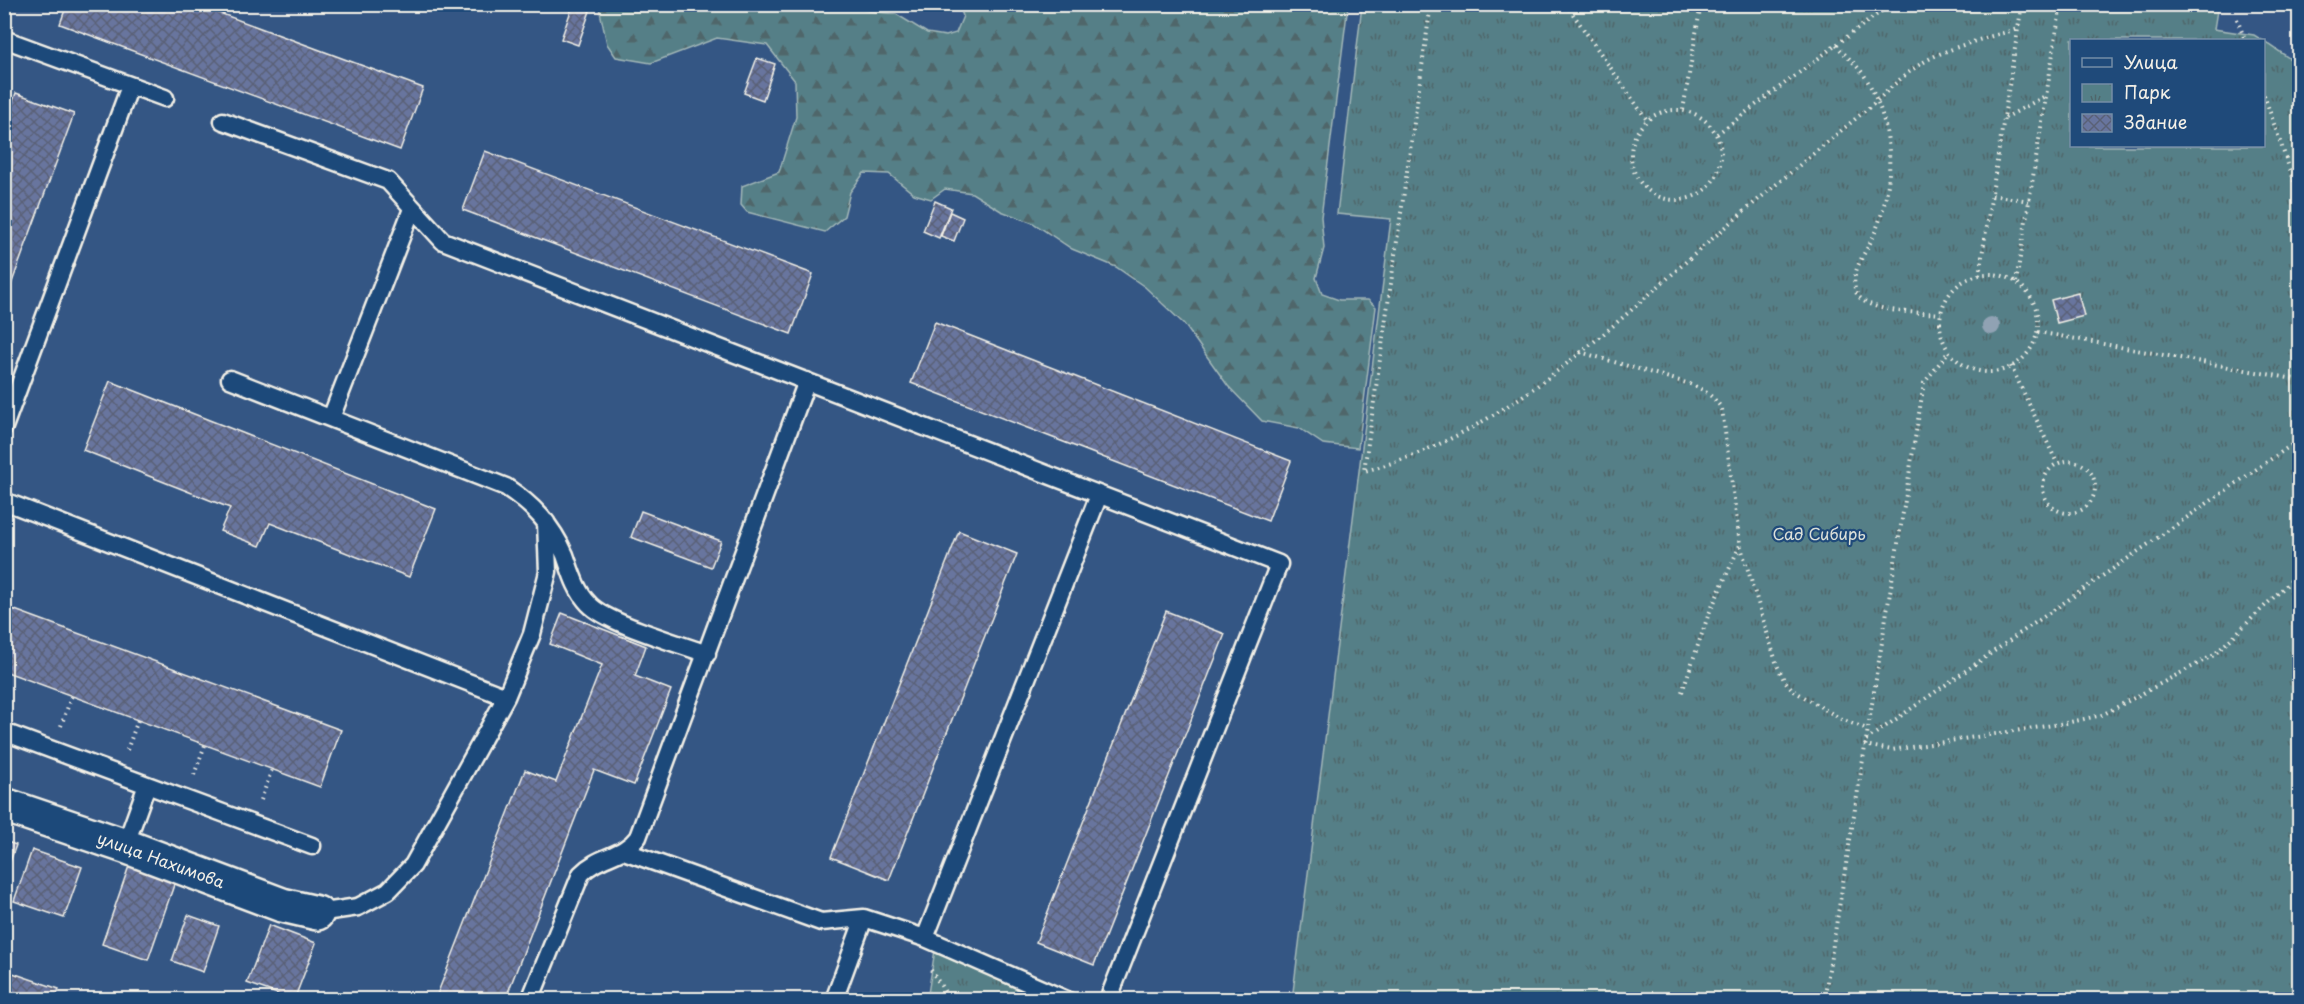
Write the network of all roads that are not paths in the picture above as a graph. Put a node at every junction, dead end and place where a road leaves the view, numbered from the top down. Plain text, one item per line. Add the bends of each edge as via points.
1 (4, 39) edge
2 (130, 86) junction
3 (165, 98) dead end
4 (223, 121) dead end
5 (412, 209) junction
6 (230, 379) dead end
7 (807, 381) junction
8 (330, 418) junction
9 (4, 427) edge
10 (1099, 495) junction
11 (4, 501) edge
12 (546, 522) junction
13 (707, 654) junction
14 (506, 697) junction
15 (4, 732) edge
16 (147, 784) junction
17 (4, 805) edge
18 (125, 846) junction
19 (312, 846) dead end
20 (624, 851) junction
21 (318, 913) joint
22 (864, 918) junction
23 (925, 938) junction
24 (530, 999) edge
25 (834, 999) edge
26 (1067, 999) edge
27 (1108, 999) edge

1 - 2 lane
2 - 3 lane
2 - 9 lane
4 - 5 lane via 388,181
5 - 7 lane via 443,241
5 - 8 lane
6 - 8 lane
7 - 10 lane
7 - 13 lane
8 - 12 lane via 506,487 526,500
10 - 23 lane
10 - 27 lane via 1279,564
11 - 14 lane
12 - 13 lane via 590,606 611,619
12 - 14 lane via 548,572 532,634
13 - 20 lane via 644,824
14 - 21 lane via 413,866 388,891 358,907
15 - 16 lane
16 - 18 lane
16 - 19 lane
17 - 18 street, улица Нахимова
18 - 21 street, улица Нахимова via 282,905
20 - 22 lane via 821,922
20 - 24 lane via 595,862 581,874
22 - 23 lane
22 - 25 lane
23 - 26 lane

